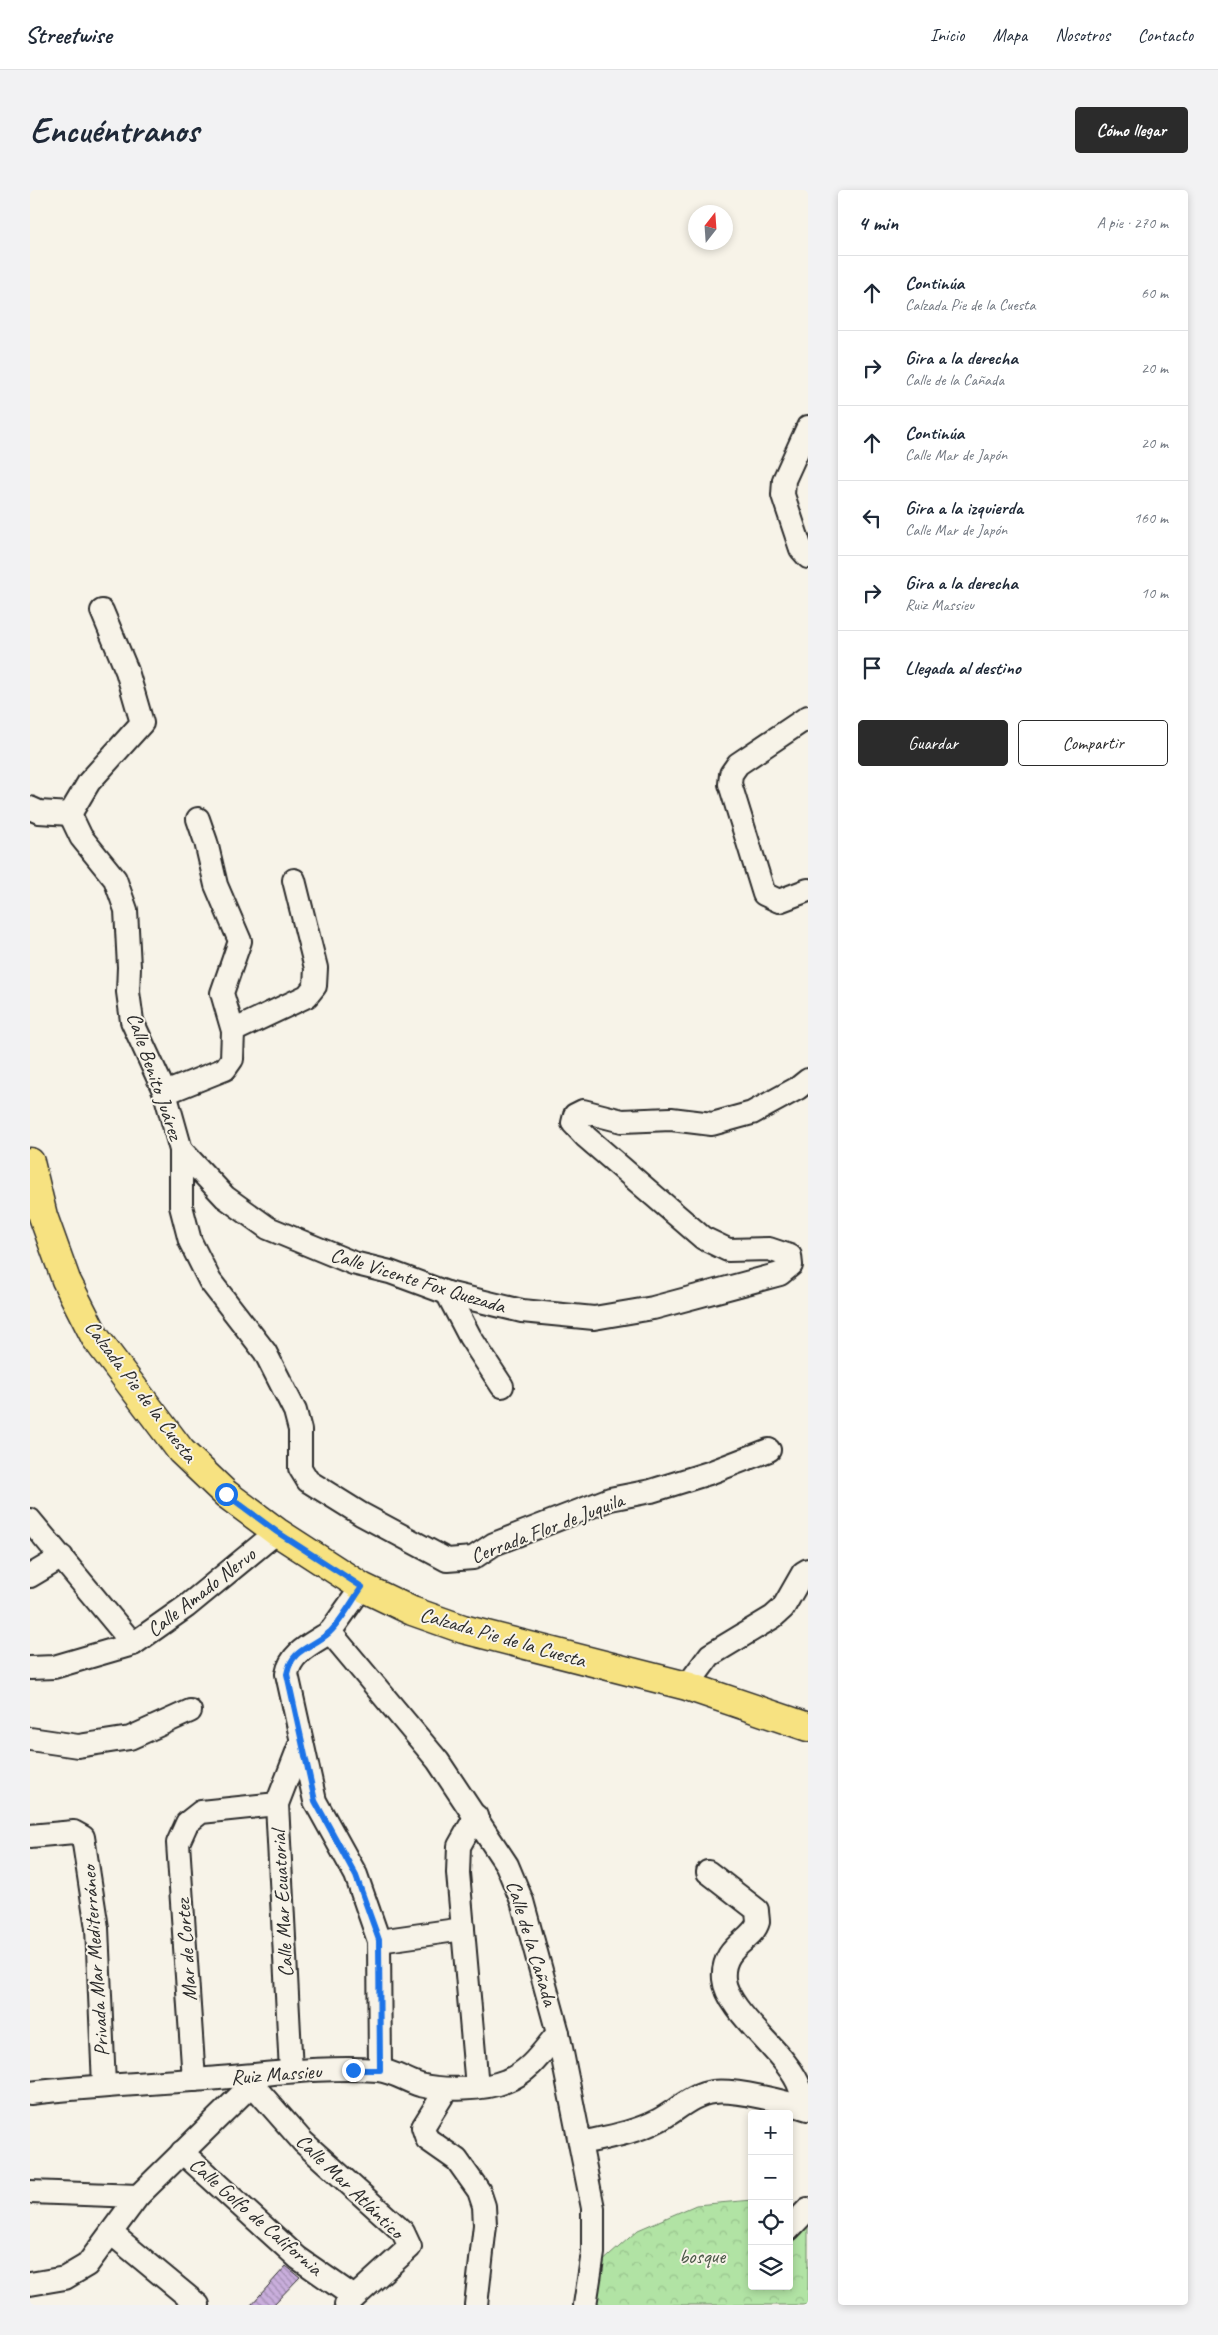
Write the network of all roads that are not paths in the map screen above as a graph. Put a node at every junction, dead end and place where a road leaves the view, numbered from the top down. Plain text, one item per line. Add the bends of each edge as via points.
1 (808, 427) edge
2 (808, 557) edge
3 (102, 611) dead end
4 (808, 716) edge
5 (30, 808) edge
6 (70, 814) junction
7 (198, 819) dead end
8 (294, 880) dead end
9 (808, 890) edge
10 (233, 1031) junction
11 (808, 1080) edge
12 (165, 1092) junction
13 (181, 1150) junction
14 (30, 1162) edge
15 (448, 1294) junction
16 (502, 1386) dead end
17 (769, 1450) dead end
18 (308, 1481) joint
19 (30, 1520) edge
20 (277, 1532) junction
21 (62, 1557) junction
22 (808, 1570) edge
23 (30, 1576) edge
24 (362, 1587) junction
25 (330, 1632) junction
26 (133, 1644) junction
27 (30, 1668) edge
28 (687, 1686) junction
29 (190, 1711) dead end
30 (808, 1726) edge
31 (30, 1739) edge
32 (301, 1742) junction
33 (277, 1804) junction
34 (476, 1816) junction
35 (30, 1836) edge
36 (708, 1872) dead end
37 (463, 1929) junction
38 (379, 1940) junction
39 (558, 2033) junction
40 (380, 2070) junction
41 (291, 2071) junction
42 (194, 2080) junction
43 (248, 2080) junction
44 (104, 2085) junction
45 (477, 2086) junction
46 (446, 2090) junction
47 (30, 2093) edge
48 (805, 2108) edge
49 (581, 2142) junction
50 (182, 2152) junction
51 (30, 2192) edge
52 (138, 2196) junction
53 (808, 2209) edge
54 (793, 2225) edge
55 (111, 2232) junction
56 (30, 2284) edge
57 (350, 2301) edge
58 (198, 2305) edge
59 (476, 2305) edge
60 (585, 2305) edge

1 - 2 street via 784,480 783,495 801,549
3 - 6 street via 128,671 142,723 89,782
4 - 9 street via 738,764 731,774 730,784 764,894 779,902
5 - 6 street via 39,812
6 - 12 street, Calle Benito Juárez via 80,838 115,879 126,910 132,1021
7 - 10 street via 216,885 240,941 222,993
8 - 10 street via 316,968 315,986 307,996
10 - 12 street via 232,1059 225,1069
11 - 15 street, Calle Vicente Fox Quezada via 752,1114 712,1124 671,1119 622,1120 583,1111 575,1115 573,1123 703,1238 728,1250 769,1249 790,1256 791,1265 780,1274 653,1308 594,1318 522,1311
12 - 13 street, Calle Benito Juárez
13 - 15 street, Calle Vicente Fox Quezada via 225,1197 268,1228 353,1263 390,1272
13 - 18 street, Calle Benito Juárez via 181,1206 190,1241 210,1281 265,1352 295,1411 300,1430 300,1468
14 - 20 main road, Calzada Pie de la Cuesta via 43,1216 63,1271 95,1337 182,1451 226,1494
15 - 16 street via 470,1337
17 - 18 street, Cerrada Flor de Juquila via 690,1479 610,1499 494,1544 473,1558 462,1560 446,1560
19 - 21 street, Calle Amado Nervo
20 - 24 main road, Calzada Pie de la Cuesta
20 - 26 street, Calle Amado Nervo via 187,1606
21 - 23 street
21 - 26 street, Calle Amado Nervo
22 - 28 street via 773,1618 710,1655
24 - 25 street
24 - 28 main road, Calzada Pie de la Cuesta via 412,1611 463,1629
25 - 32 street via 296,1654 289,1663 287,1674
25 - 34 street, Calle de la Cañada via 438,1761
26 - 27 street via 54,1667
28 - 30 main road, Calzada Pie de la Cuesta
29 - 31 street via 130,1738 78,1746
32 - 33 street, Calle Mar Ecuatorial
32 - 38 street via 315,1801 356,1876
33 - 41 street, Calle Mar Ecuatorial
33 - 42 street, Mar de Cortez via 201,1812 187,1822 178,1843
34 - 37 street via 459,1846
34 - 39 street, Calle de la Cañada via 507,1865 522,1901
35 - 44 street, Privada Mar Mediterráneo via 74,1832 83,1837 97,1928
36 - 48 street via 757,1910 758,1922 754,1931 736,1945 726,1963 724,1980 731,1999 792,2075 800,2088
37 - 38 street
37 - 45 street
38 - 40 street
39 - 45 street, Ruiz Massieu via 530,2068 506,2081
39 - 49 street, Calle de la Cañada
40 - 41 street, Ruiz Massieu
40 - 46 street, Ruiz Massieu
41 - 43 street, Ruiz Massieu
42 - 43 street, Ruiz Massieu
42 - 44 street, Ruiz Massieu
43 - 50 street
43 - 57 street, Calle Mar Atlántico via 303,2142 403,2232 410,2247
44 - 47 street, Ruiz Massieu
45 - 46 street, Ruiz Massieu
46 - 59 street via 423,2128 427,2139 457,2160 479,2191 484,2206 485,2225
48 - 49 street via 728,2092 712,2092 696,2097 633,2132
49 - 60 street, Calle de la Cañada via 593,2208 593,2253
50 - 52 street
50 - 57 street, Calle Golfo de California
51 - 52 street
52 - 55 street
53 - 54 street
55 - 56 street via 87,2265 65,2278
55 - 58 street

